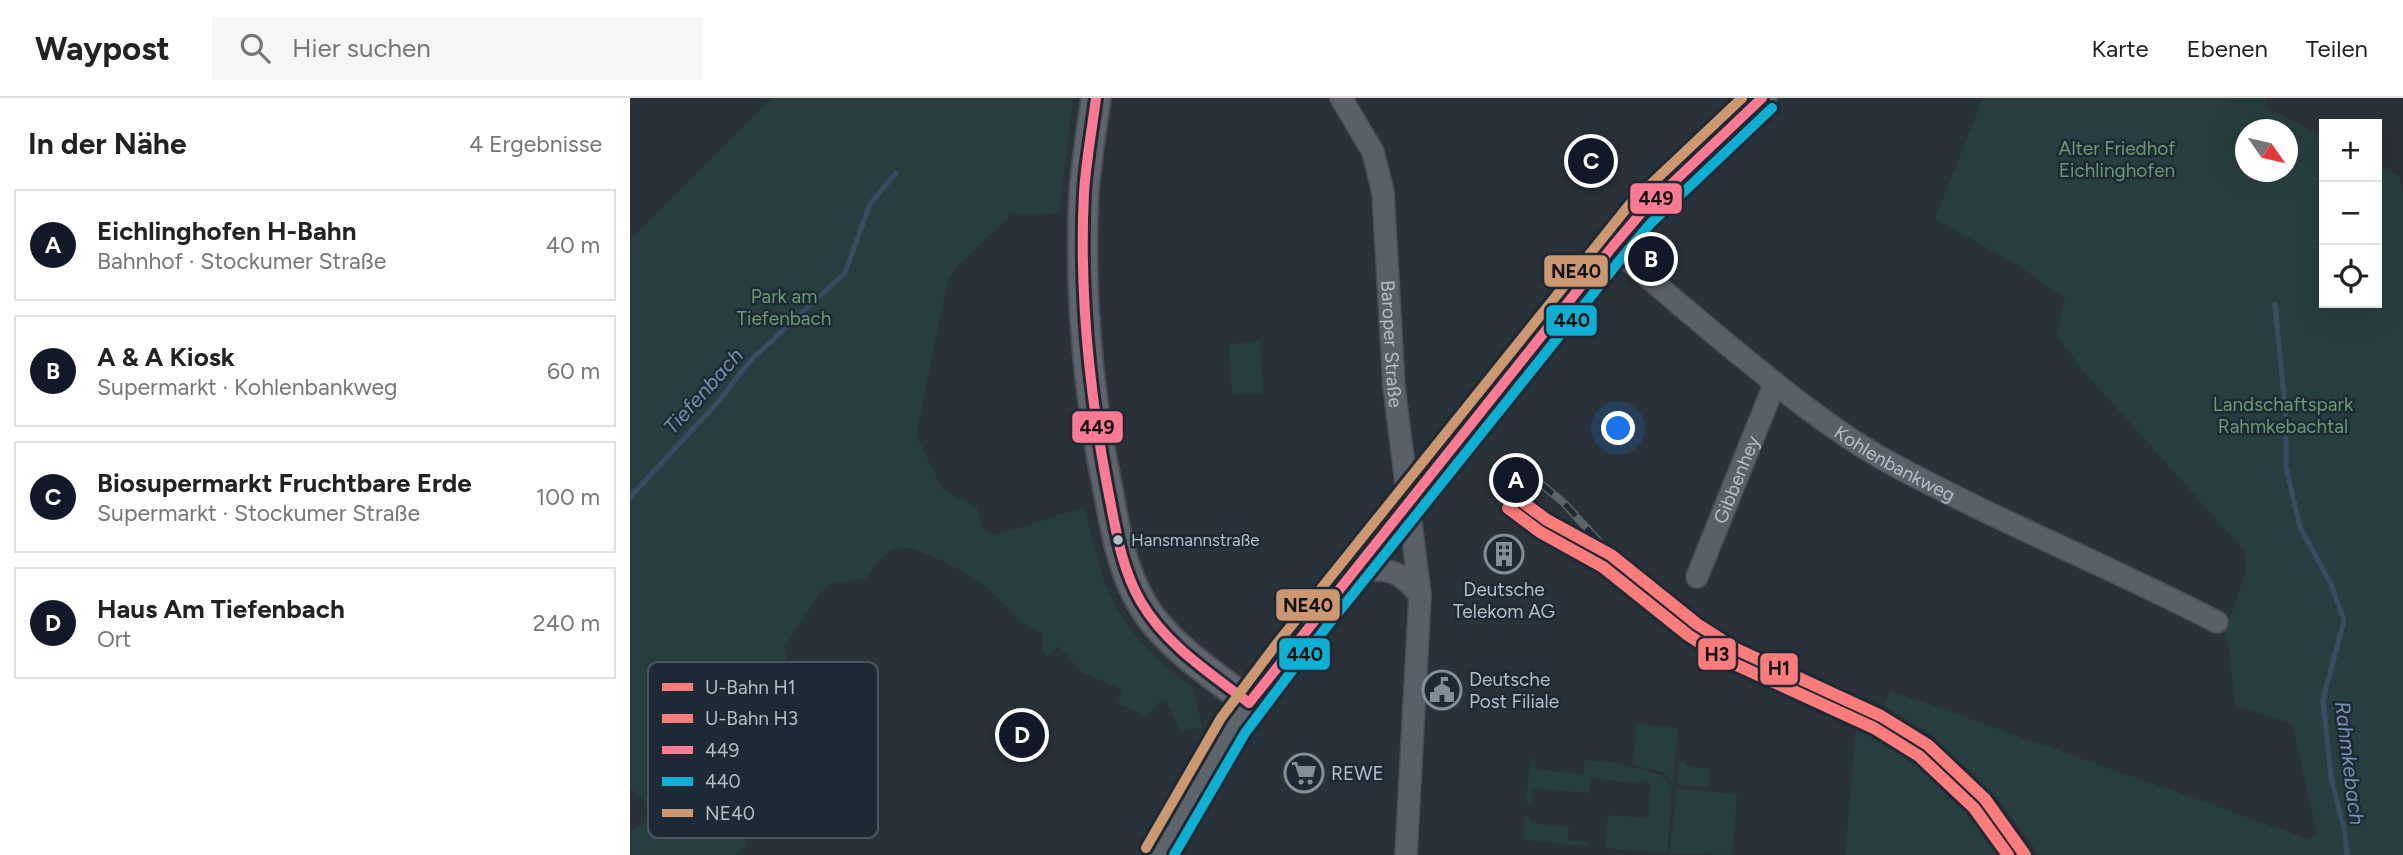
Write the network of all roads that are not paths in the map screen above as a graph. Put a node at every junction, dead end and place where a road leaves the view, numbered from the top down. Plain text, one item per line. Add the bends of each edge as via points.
1 (1096, 98) edge
2 (1342, 98) edge
3 (1762, 98) edge
4 (1613, 246) junction
5 (1776, 383) junction
6 (1410, 501) junction
7 (1353, 571) junction
8 (1697, 577) dead end
9 (1420, 595) junction
10 (2217, 622) dead end
11 (1249, 703) junction
12 (1157, 855) edge
13 (1406, 855) edge

1 - 11 main road via 1084,190 1082,251 1095,414 1119,549 1130,580 1162,632
2 - 6 street, Baroper Straße via 1373,152 1383,192 1394,387
3 - 4 main road via 1641,213
4 - 5 street, Kohlenbankweg
4 - 6 main road
5 - 8 street, Gibbenhey
5 - 10 street, Kohlenbankweg via 1882,458
6 - 7 main road
6 - 9 street, Baroper Straße
7 - 9 street via 1389,570 1408,580
7 - 11 main road
9 - 13 street, Baroper Straße
11 - 12 main road

